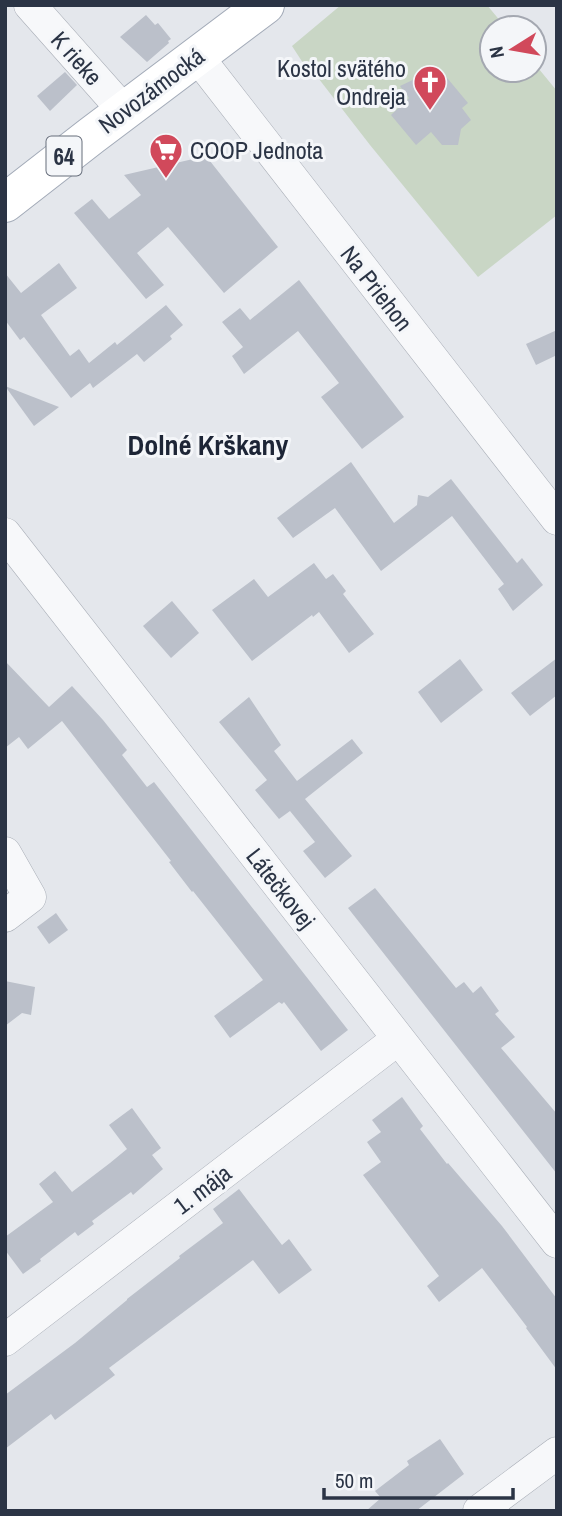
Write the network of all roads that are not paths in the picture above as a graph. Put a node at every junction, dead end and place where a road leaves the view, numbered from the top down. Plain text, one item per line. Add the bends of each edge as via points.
1 (30, 5) edge
2 (265, 5) edge
3 (197, 56) junction
4 (124, 111) junction
5 (5, 203) edge
6 (557, 519) edge
7 (5, 534) edge
8 (5, 853) edge
9 (5, 915) edge
10 (398, 1039) junction
11 (557, 1242) edge
12 (5, 1340) edge
13 (557, 1452) edge
14 (479, 1511) edge

1 - 4 street, K rieke
2 - 3 main road, Novozámocká / 64
3 - 4 main road, Novozámocká / 64
3 - 6 street, Na Priehon
4 - 5 main road, Novozámocká / 64
7 - 10 street, Látečkovej
8 - 9 street via 30,897
10 - 11 street, Látečkovej
10 - 12 street, 1. mája
13 - 14 street

